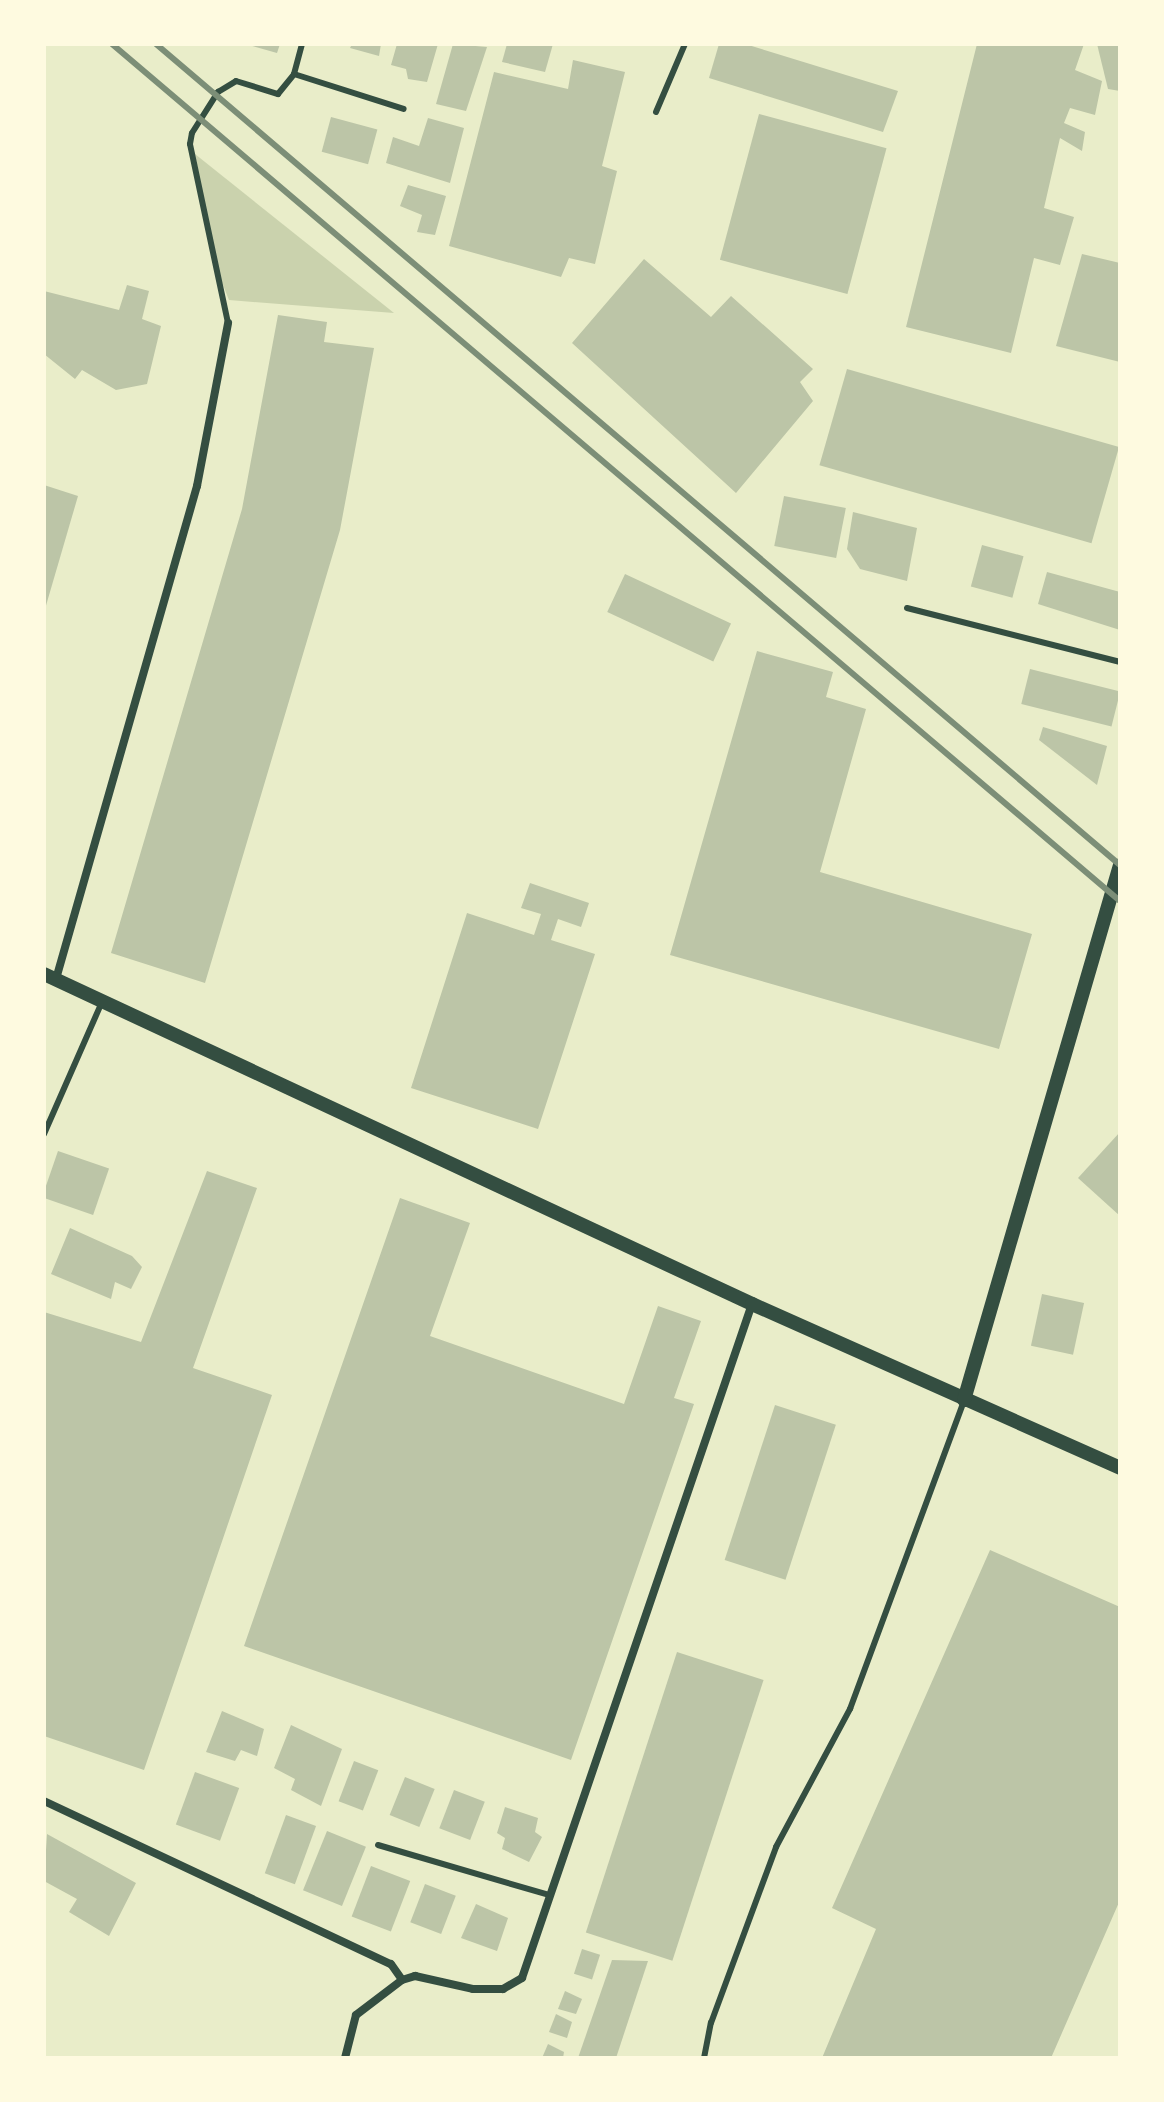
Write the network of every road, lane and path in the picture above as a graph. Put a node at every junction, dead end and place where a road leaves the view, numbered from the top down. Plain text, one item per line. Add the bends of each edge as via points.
1 (302, 44) edge
2 (685, 44) edge
3 (294, 74) junction
4 (404, 109) dead end
5 (656, 112) dead end
6 (228, 323) joint
7 (907, 608) dead end
8 (1120, 662) edge
9 (1120, 865) edge
10 (50, 976) edge
11 (103, 999) junction
12 (44, 1134) edge
13 (752, 1304) junction
14 (964, 1400) junction
15 (1120, 1468) edge
16 (44, 1801) edge
17 (378, 1845) dead end
18 (549, 1895) junction
19 (402, 1980) junction
20 (345, 2058) edge
21 (704, 2058) edge

1 - 3 lane
2 - 5 lane
3 - 4 lane
3 - 6 lane via 278,94 236,81 218,92 192,133 190,144
6 - 10 street via 197,486
7 - 8 lane
9 - 14 street
10 - 11 street
11 - 12 lane
11 - 13 street
13 - 14 street
13 - 18 street
14 - 15 street
14 - 21 lane via 850,1709 776,1847 711,2023
16 - 19 street via 391,1964
17 - 18 lane
18 - 19 street via 522,1978 503,1989 473,1989 415,1976
19 - 20 street via 356,2015

